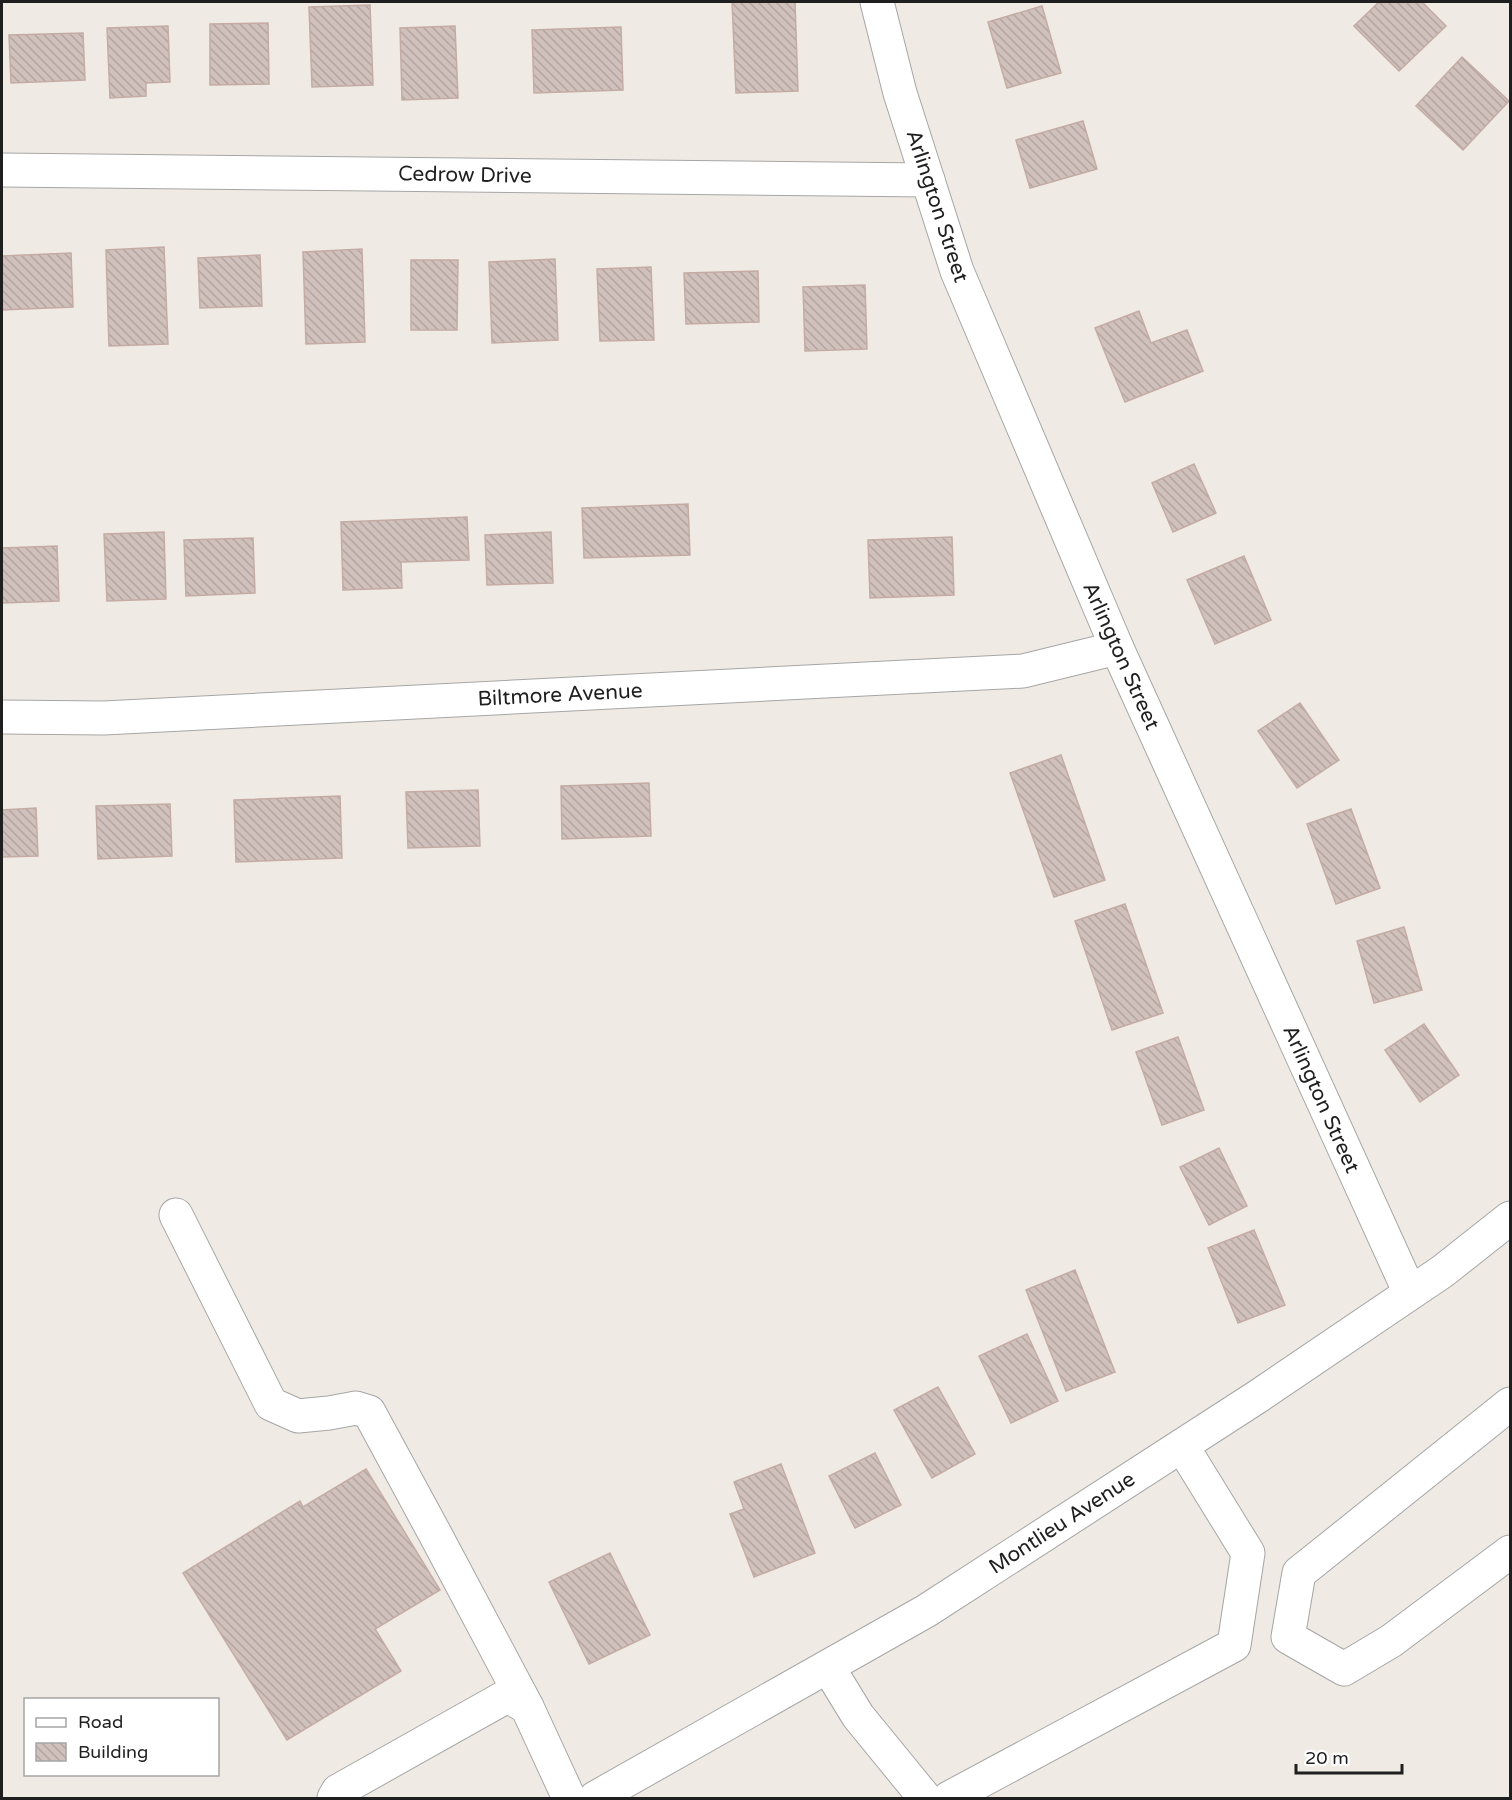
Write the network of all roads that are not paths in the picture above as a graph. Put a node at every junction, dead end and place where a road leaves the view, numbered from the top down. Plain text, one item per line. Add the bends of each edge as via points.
1 (877, 2) edge
2 (2, 170) edge
3 (928, 180) junction
4 (1117, 648) junction
5 (2, 717) edge
6 (176, 1215) dead end
7 (1510, 1218) edge
8 (1410, 1293) junction
9 (1510, 1404) edge
10 (1182, 1446) junction
11 (1510, 1552) edge
12 (828, 1667) junction
13 (527, 1707) junction
14 (334, 1798) edge
15 (569, 1798) edge
16 (595, 1798) edge
17 (925, 1798) edge
18 (949, 1798) edge

1 - 3 street, Arlington Street
2 - 3 street, Cedrow Drive
3 - 4 street, Arlington Street via 957,271
4 - 5 street, Biltmore Avenue via 1023,671 104,718
4 - 8 street, Arlington Street
6 - 13 street via 271,1404 298,1416 356,1408 369,1412
7 - 8 street, Montlieu Avenue
8 - 10 street, Montlieu Avenue
9 - 11 street via 1299,1573 1288,1637 1344,1669 1391,1641
10 - 12 street, Montlieu Avenue via 926,1611
10 - 18 street via 1248,1553 1234,1645
12 - 16 street, Montlieu Avenue
12 - 17 street via 858,1716
13 - 14 street via 507,1696 338,1791
13 - 15 street

